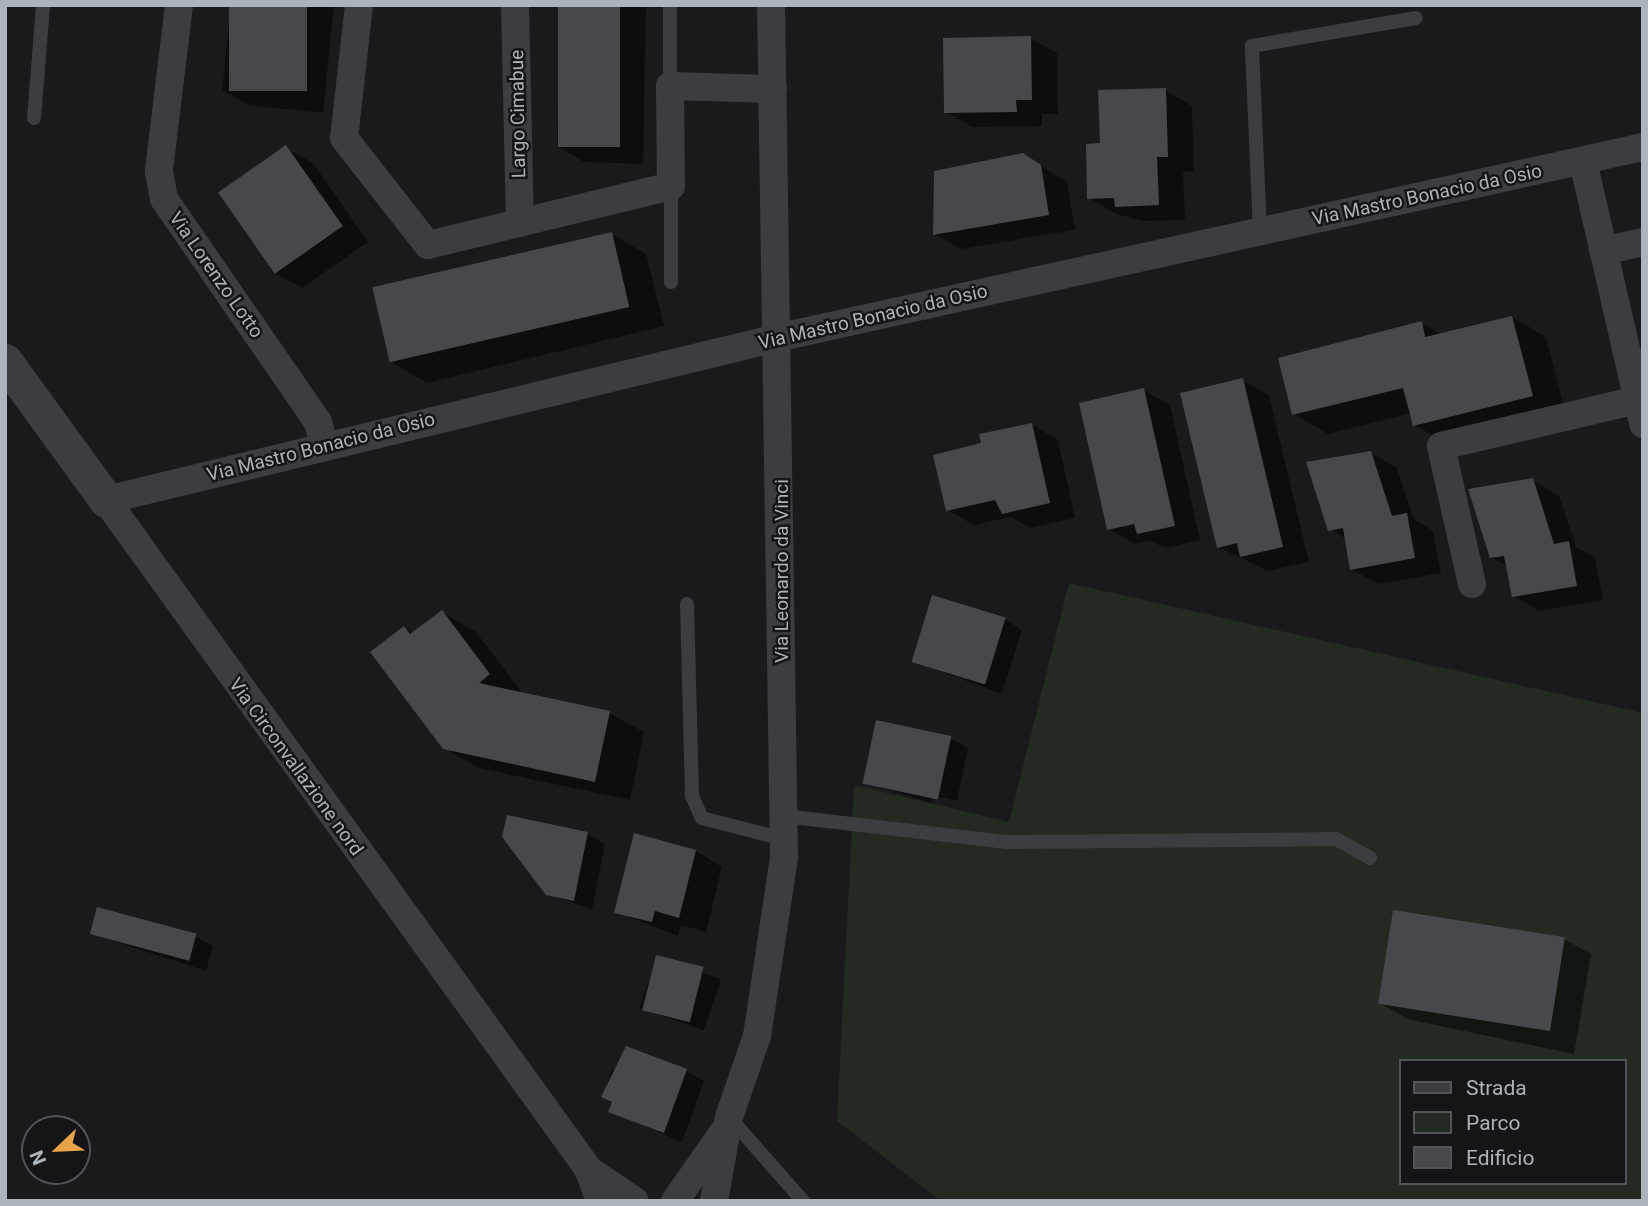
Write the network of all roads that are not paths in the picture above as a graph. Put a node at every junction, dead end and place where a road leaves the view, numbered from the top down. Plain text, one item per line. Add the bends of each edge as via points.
1 (43, 5) edge
2 (179, 5) edge
3 (359, 5) edge
4 (515, 5) edge
5 (670, 5) edge
6 (771, 5) edge
7 (1416, 18) dead end
8 (670, 86) junction
9 (773, 89) junction
10 (34, 118) dead end
11 (1643, 147) edge
12 (1583, 161) junction
13 (671, 186) junction
14 (520, 223) junction
15 (1260, 232) junction
16 (1643, 242) edge
17 (1603, 251) junction
18 (671, 282) dead end
19 (781, 337) junction
20 (5, 361) edge
21 (1640, 412) edge
22 (324, 446) junction
23 (106, 500) junction
24 (1472, 584) dead end
25 (687, 604) dead end
26 (783, 828) junction
27 (1370, 858) dead end
28 (728, 1123) junction
29 (589, 1170) junction
30 (600, 1201) edge
31 (635, 1201) edge
32 (675, 1201) edge
33 (714, 1201) edge
34 (803, 1201) edge

1 - 10 lane
2 - 22 street, Via Lorenzo Lotto via 159,171 164,199 318,422
3 - 14 street via 344,138 428,245
4 - 14 street, Largo Cimabue
5 - 8 lane
6 - 9 street, Via Leonardo da Vinci
7 - 15 lane via 1252,46
8 - 9 street
8 - 13 street
9 - 19 street, Via Leonardo da Vinci
11 - 12 street, Via Mastro Bonacio da Osio
12 - 15 street, Via Mastro Bonacio da Osio
12 - 17 street
13 - 14 street
13 - 18 lane
15 - 19 street, Via Mastro Bonacio da Osio
16 - 17 street
17 - 21 street
19 - 22 street, Via Mastro Bonacio da Osio
19 - 26 street, Via Leonardo da Vinci
20 - 23 street, Via Circonvallazione nord
21 - 24 street via 1441,446
22 - 23 street, Via Mastro Bonacio da Osio
23 - 29 street, Via Circonvallazione nord
25 - 26 lane via 692,796 702,818
26 - 27 lane via 1006,842 1336,839
26 - 28 street, Via Leonardo da Vinci via 757,1036
28 - 32 street, Via Leonardo da Vinci
28 - 33 street, Via Leonardo da Vinci
28 - 34 lane
29 - 30 street, Via Circonvallazione nord
29 - 31 street, Via Circonvallazione nord

